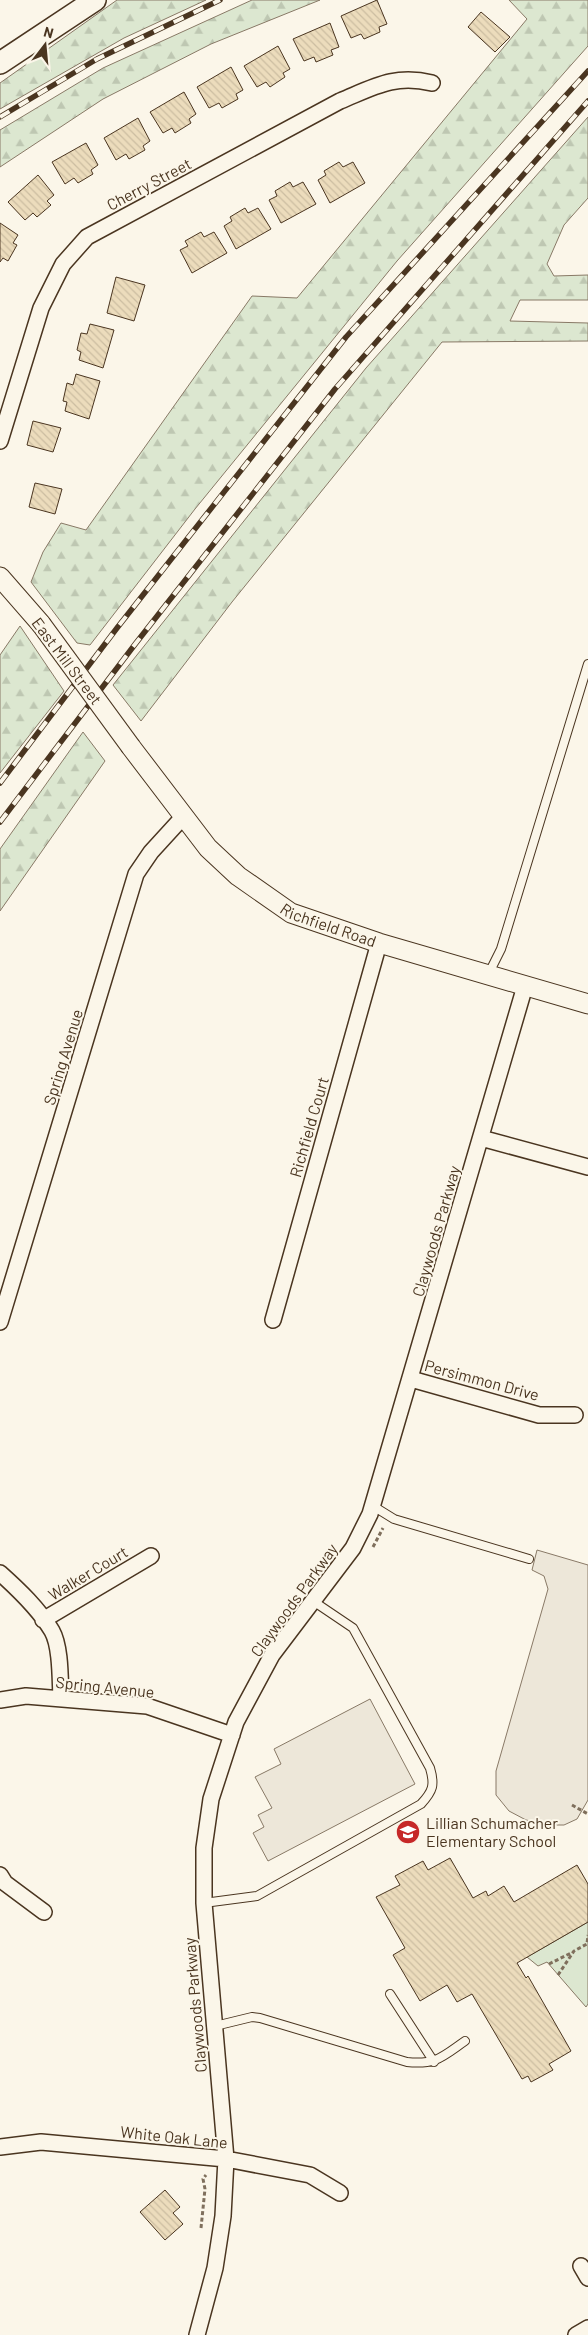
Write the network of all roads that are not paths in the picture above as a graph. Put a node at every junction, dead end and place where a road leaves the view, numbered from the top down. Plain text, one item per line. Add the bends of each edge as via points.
1 (95, 0) edge
2 (0, 62) edge
3 (432, 83) dead end
4 (0, 441) edge
5 (0, 577) edge
6 (588, 664) edge
7 (132, 747) joint
8 (183, 817) junction
9 (379, 943) junction
10 (488, 975) junction
11 (525, 986) junction
12 (588, 1004) edge
13 (481, 1138) junction
14 (588, 1167) edge
15 (273, 1320) dead end
16 (0, 1322) edge
17 (411, 1378) junction
18 (575, 1415) dead end
19 (373, 1506) junction
20 (151, 1556) dead end
21 (529, 1559) dead end
22 (0, 1573) edge
23 (313, 1601) junction
24 (43, 1620) junction
25 (61, 1699) junction
26 (0, 1700) edge
27 (232, 1735) junction
28 (0, 1875) edge
29 (204, 1903) junction
30 (44, 1912) dead end
31 (390, 1994) dead end
32 (215, 2026) junction
33 (466, 2041) dead end
34 (434, 2062) junction
35 (0, 2147) edge
36 (226, 2159) junction
37 (340, 2192) dead end
38 (588, 2328) edge
39 (198, 2335) edge
40 (576, 2335) edge

1 - 2 main road
3 - 4 street, Cherry Street via 413,78 383,83 340,101 86,237 62,264 41,308
5 - 7 street, East Mill Street, bridge via 41,624
6 - 10 lane via 504,940
7 - 8 street, Richfield Road
8 - 9 street, Richfield Road via 208,848 262,894 291,912
8 - 16 street, Spring Avenue via 136,874
9 - 10 street, Richfield Road
9 - 15 street, Richfield Court
10 - 11 street, Richfield Road
11 - 12 street, Richfield Road
11 - 13 street, Claywoods Parkway
13 - 14 street
13 - 17 street, Claywoods Parkway
17 - 18 street, Persimmon Drive via 539,1415
17 - 19 street, Claywoods Parkway
19 - 21 lane via 394,1520
19 - 23 street, Claywoods Parkway via 353,1548
20 - 24 street, Walker Court
22 - 24 street via 21,1591
23 - 27 street, Claywoods Parkway via 272,1656
23 - 29 lane via 353,1628 430,1768 434,1781 429,1796 421,1804 257,1896
24 - 25 street via 53,1632 59,1659
25 - 26 street, Spring Avenue via 26,1696
25 - 27 street, Spring Avenue via 147,1706
27 - 29 street, Claywoods Parkway via 211,1799 204,1848
28 - 30 street via 4,1883
29 - 32 street, Claywoods Parkway
31 - 34 lane
32 - 34 lane via 260,2018 406,2062
32 - 36 street, Claywoods Parkway
33 - 34 lane
35 - 36 street, White Oak Lane via 41,2142
36 - 37 street, White Oak Lane via 310,2175
36 - 39 street, Claywoods Parkway via 215,2268
38 - 40 street

